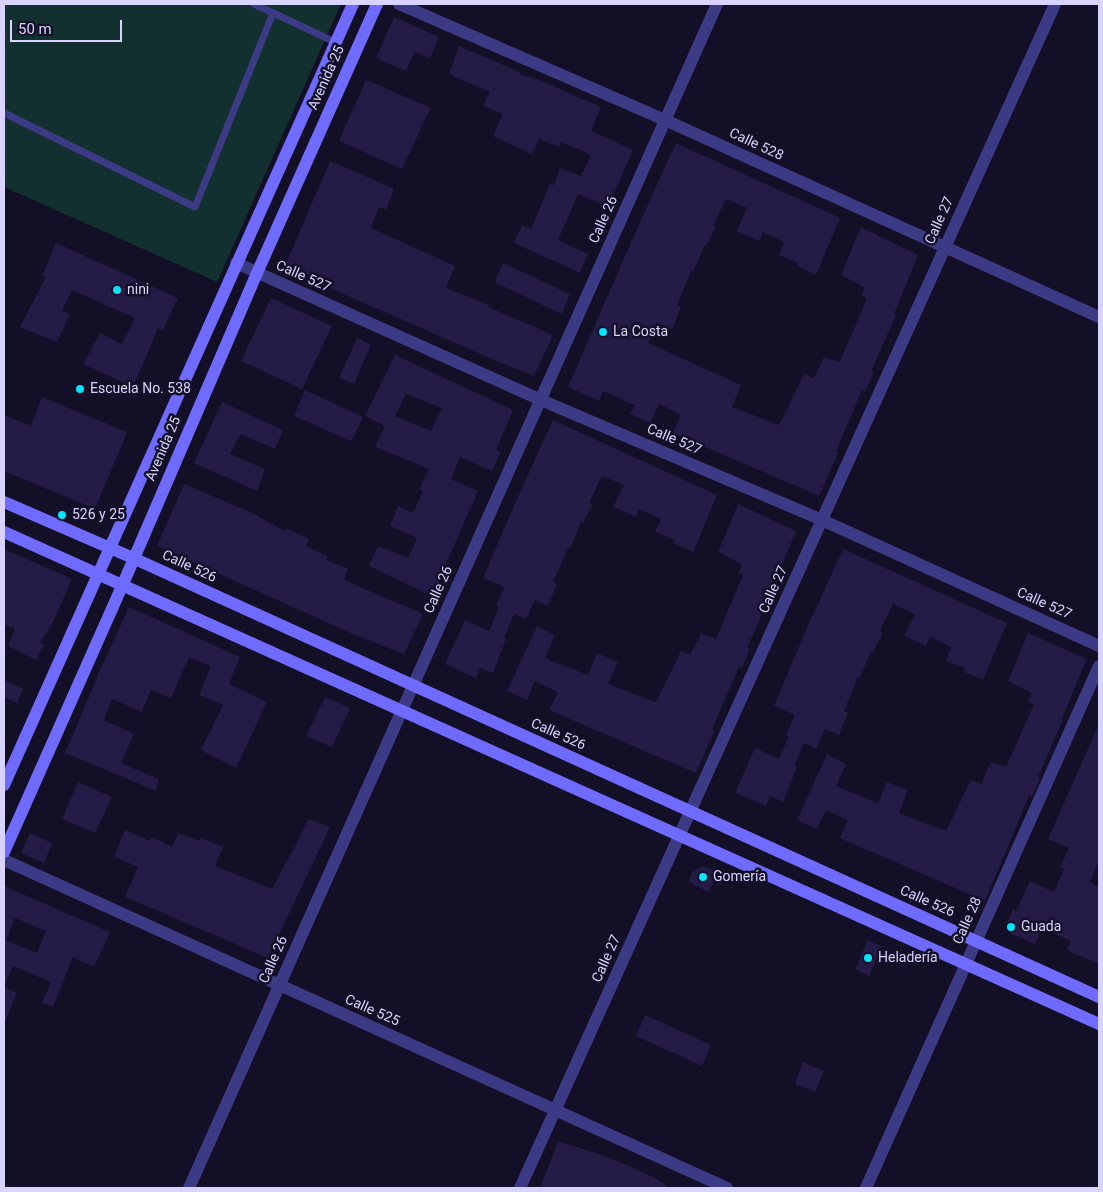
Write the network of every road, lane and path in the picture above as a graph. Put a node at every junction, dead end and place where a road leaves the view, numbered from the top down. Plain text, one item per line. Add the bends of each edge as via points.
1 (254, 4) edge
2 (352, 4) edge
3 (377, 4) edge
4 (399, 4) edge
5 (717, 4) edge
6 (1054, 4) edge
7 (273, 13) junction
8 (335, 42) junction
9 (4, 113) edge
10 (665, 120) junction
11 (944, 248) junction
12 (236, 262) junction
13 (257, 273) junction
14 (1099, 317) edge
15 (541, 400) junction
16 (4, 502) edge
17 (822, 520) junction
18 (4, 532) edge
19 (110, 549) junction
20 (133, 558) junction
21 (98, 575) junction
22 (122, 584) junction
23 (1099, 646) edge
24 (1099, 666) edge
25 (413, 686) junction
26 (402, 711) junction
27 (4, 786) edge
28 (690, 812) junction
29 (679, 835) junction
30 (4, 852) edge
31 (4, 860) edge
32 (976, 941) junction
33 (966, 963) junction
34 (279, 986) junction
35 (1099, 997) edge
36 (1099, 1024) edge
37 (555, 1110) junction
38 (189, 1188) edge
39 (520, 1188) edge
40 (727, 1188) edge
41 (866, 1188) edge

1 - 7 lane
2 - 8 main road, Avenida 25
3 - 13 main road, Avenida 25
4 - 10 street, Calle 528
5 - 10 street, Calle 26
6 - 11 street, Calle 27
7 - 8 lane
7 - 9 lane via 195,207
8 - 12 main road, Avenida 25
10 - 11 street, Calle 528
10 - 15 street, Calle 26
11 - 14 street, Calle 528
11 - 17 street, Calle 27
12 - 13 street, Calle 527
12 - 19 main road, Avenida 25
13 - 15 street, Calle 527
13 - 20 main road, Avenida 25
15 - 17 street, Calle 527
15 - 25 street, Calle 26
16 - 19 main road, Calle 526
17 - 23 street, Calle 527
17 - 28 street, Calle 27
18 - 21 main road
19 - 20 main road, Calle 526
19 - 21 main road, Avenida 25
20 - 22 main road, Avenida 25
20 - 25 main road, Calle 526
21 - 22 main road
21 - 27 main road, Avenida 25
22 - 26 main road
22 - 30 main road, Avenida 25
24 - 32 street, Calle 28
25 - 26 street, Calle 26
25 - 28 main road, Calle 526
26 - 29 main road
26 - 34 street, Calle 26
28 - 29 street, Calle 27
28 - 32 main road, Calle 526
29 - 33 main road
29 - 37 street, Calle 27
31 - 34 street, Calle 525
32 - 33 street, Calle 28
32 - 35 main road, Calle 526
33 - 36 main road
33 - 41 street, Calle 28
34 - 37 street, Calle 525
34 - 38 street, Calle 26
37 - 39 street, Calle 27
37 - 40 street, Calle 525

